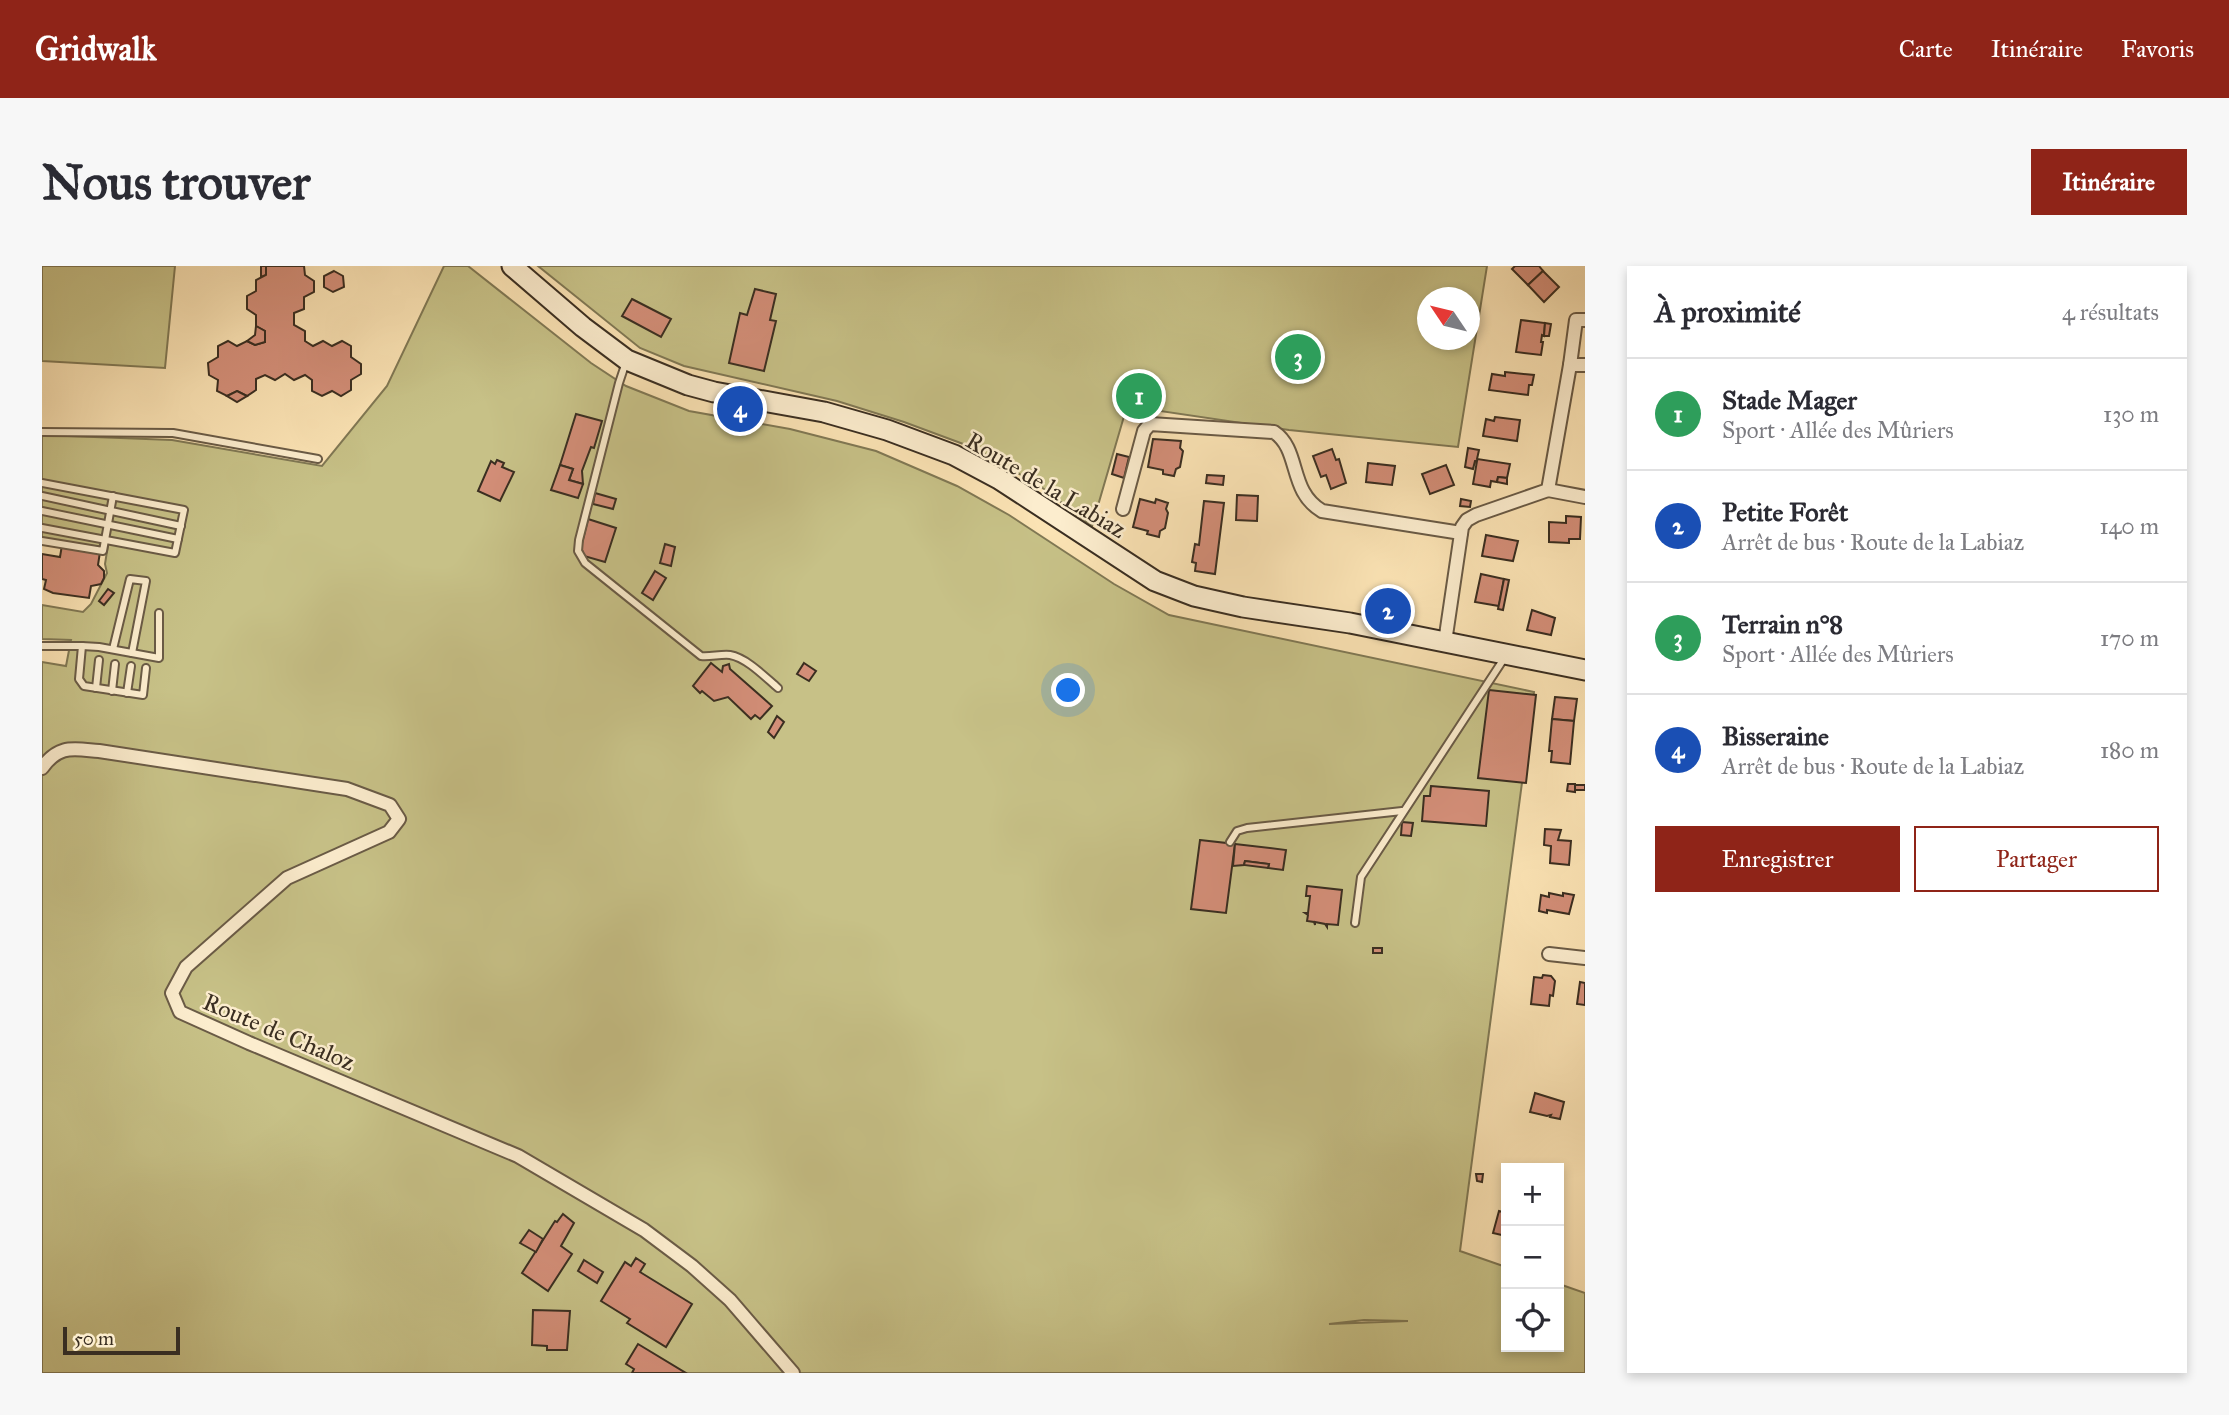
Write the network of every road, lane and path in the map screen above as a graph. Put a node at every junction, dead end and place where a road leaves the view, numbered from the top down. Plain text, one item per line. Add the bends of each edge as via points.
1 (512, 266) edge
2 (1585, 320) edge
3 (627, 360) junction
4 (1570, 365) junction
5 (1585, 365) edge
6 (42, 432) edge
7 (318, 459) dead end
8 (42, 482) edge
9 (1548, 490) junction
10 (42, 496) edge
11 (113, 496) junction
12 (1585, 497) edge
13 (1123, 509) dead end
14 (42, 511) edge
15 (110, 511) junction
16 (108, 524) junction
17 (181, 526) junction
18 (42, 528) edge
19 (1461, 533) junction
20 (178, 538) junction
21 (105, 540) junction
22 (42, 541) edge
23 (159, 613) dead end
24 (1445, 642) junction
25 (42, 646) edge
26 (82, 646) junction
27 (113, 649) junction
28 (132, 653) junction
29 (1507, 654) junction
30 (99, 660) dead end
31 (115, 664) dead end
32 (131, 666) dead end
33 (146, 668) dead end
34 (1585, 670) edge
35 (96, 688) junction
36 (778, 688) dead end
37 (112, 691) junction
38 (127, 693) junction
39 (42, 768) edge
40 (1402, 811) junction
41 (1230, 842) dead end
42 (1355, 923) dead end
43 (1549, 954) dead end
44 (1585, 955) edge
45 (793, 1373) edge

1 - 3 main road, Route de la Labiaz
2 - 4 street via 1576,320
3 - 24 main road, Route de la Labiaz via 714,392 824,412 887,429 954,455 999,479 1148,578 1194,596
3 - 36 lane via 578,551 585,564 701,656 729,655 744,661
4 - 5 street
4 - 9 street
6 - 7 lane via 173,433
8 - 11 lane
9 - 12 street
9 - 19 street via 1476,515 1467,520
10 - 15 lane
11 - 15 lane
11 - 17 lane via 184,510
13 - 19 street via 1144,431 1150,424 1232,429 1274,432 1281,437 1304,496 1322,511
14 - 16 lane
15 - 16 lane
15 - 17 lane
16 - 20 lane
16 - 21 lane
17 - 20 lane
18 - 21 lane
19 - 24 street
20 - 21 lane via 175,553
21 - 22 lane via 103,551
23 - 28 lane via 159,658
24 - 29 main road, Route de la Labiaz
25 - 26 lane
26 - 27 lane
26 - 35 lane via 79,680
27 - 28 lane
27 - 28 lane via 130,579 146,581
29 - 34 main road, Route de la Labiaz
29 - 40 lane
30 - 35 lane
31 - 37 lane
32 - 38 lane
33 - 38 lane via 143,695
35 - 37 lane
37 - 38 lane
39 - 45 street, Route de Chaloz via 57,752 99,751 347,789 390,805 400,819 388,832 287,878 186,967 172,993 180,1012 519,1156 645,1230 730,1300
40 - 41 lane via 1247,828 1237,831
40 - 42 lane via 1360,877
43 - 44 street

